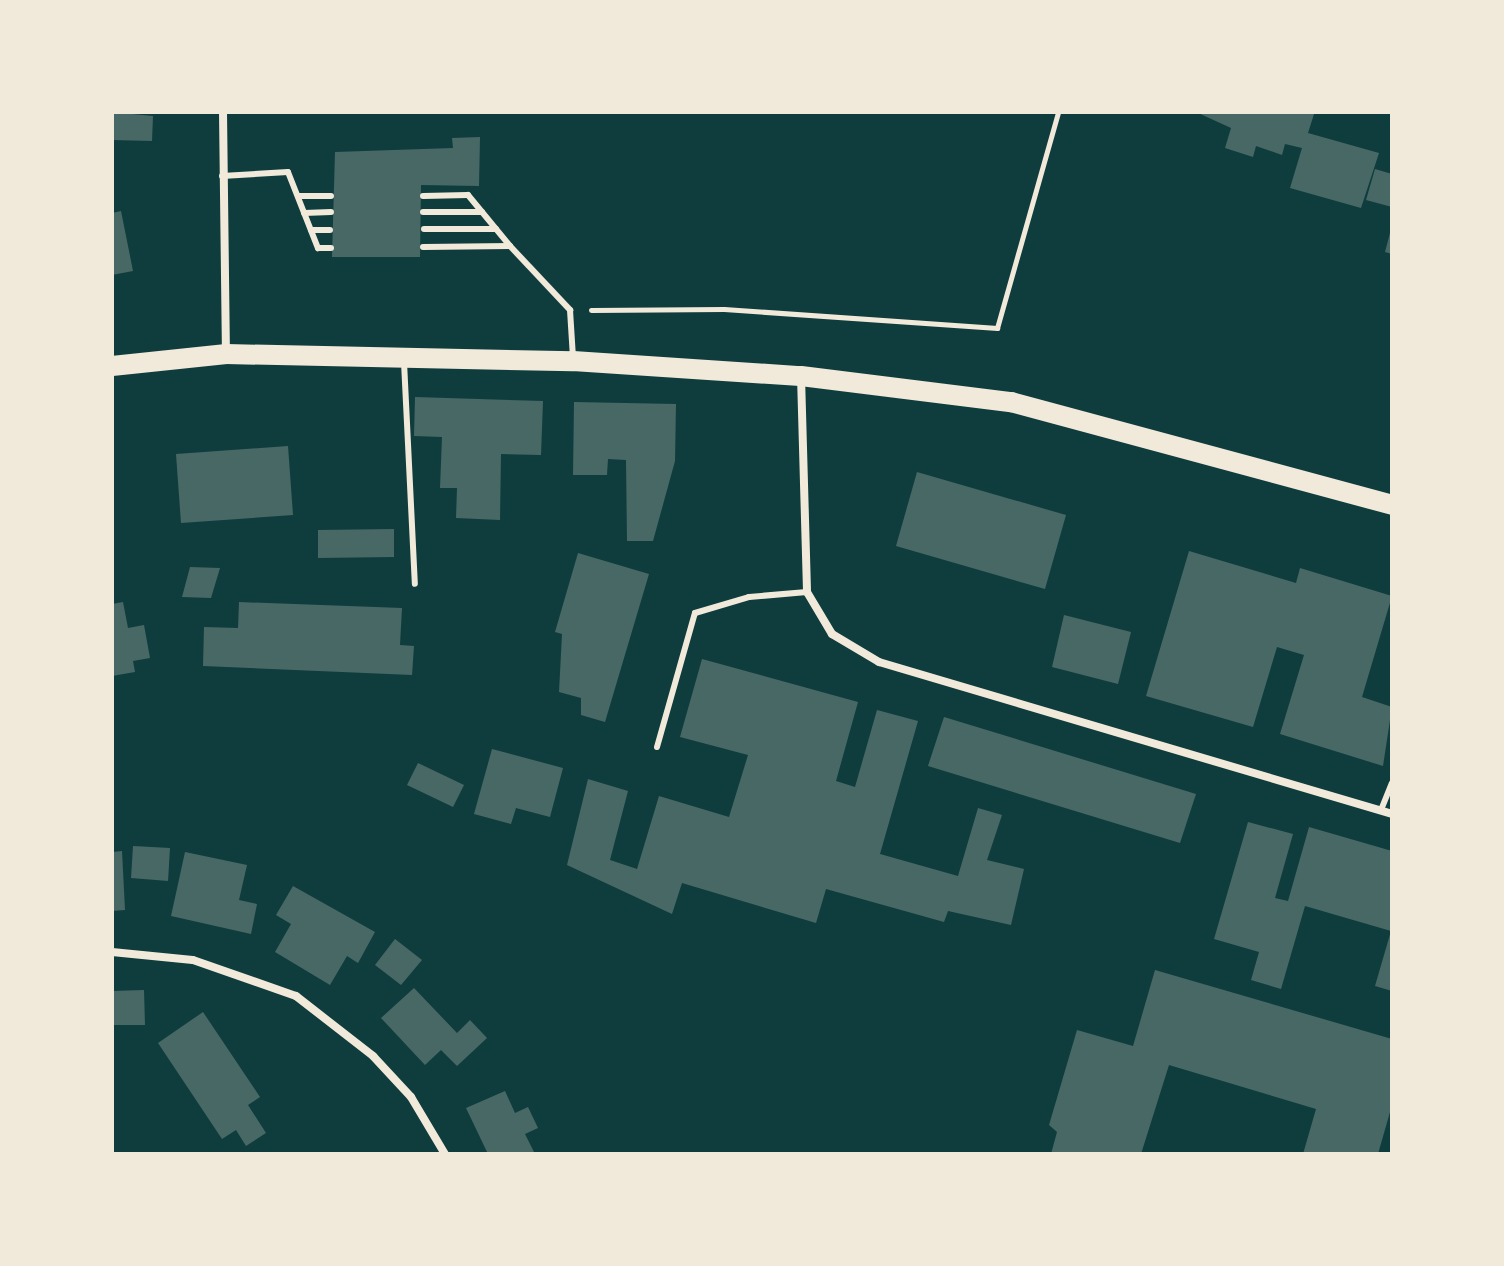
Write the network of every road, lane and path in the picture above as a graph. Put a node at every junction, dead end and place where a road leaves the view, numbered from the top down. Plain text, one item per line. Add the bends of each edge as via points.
1 (223, 112) edge
2 (1058, 112) edge
3 (222, 176) junction
4 (298, 196) junction
5 (331, 196) dead end
6 (423, 196) dead end
7 (331, 212) dead end
8 (423, 212) dead end
9 (482, 212) junction
10 (304, 213) junction
11 (424, 229) dead end
12 (496, 229) junction
13 (311, 230) junction
14 (330, 230) dead end
15 (510, 246) junction
16 (423, 247) dead end
17 (331, 248) dead end
18 (570, 310) junction
19 (226, 354) junction
20 (404, 358) junction
21 (573, 361) junction
22 (112, 366) edge
23 (801, 376) junction
24 (1392, 505) edge
25 (415, 584) dead end
26 (807, 592) junction
27 (657, 747) dead end
28 (1392, 783) edge
29 (1381, 810) junction
30 (1392, 814) edge
31 (112, 952) edge
32 (445, 1154) edge

1 - 3 street
2 - 18 path via 997,328 724,309
3 - 4 lane via 288,172
3 - 19 street
4 - 5 lane
4 - 10 lane
6 - 9 lane via 468,195
7 - 10 lane
8 - 9 lane
9 - 12 lane
10 - 13 lane
11 - 12 lane
12 - 15 lane
13 - 14 lane
13 - 17 lane via 318,248
15 - 16 lane
15 - 18 lane
18 - 21 lane
19 - 20 main road
19 - 22 main road
20 - 21 main road
20 - 25 lane
21 - 23 main road
23 - 24 main road via 1011,402
23 - 26 street
26 - 27 lane via 749,597 695,613
26 - 29 street via 832,634 879,662
28 - 29 lane
29 - 30 street
31 - 32 street via 193,960 296,996 401,1087

